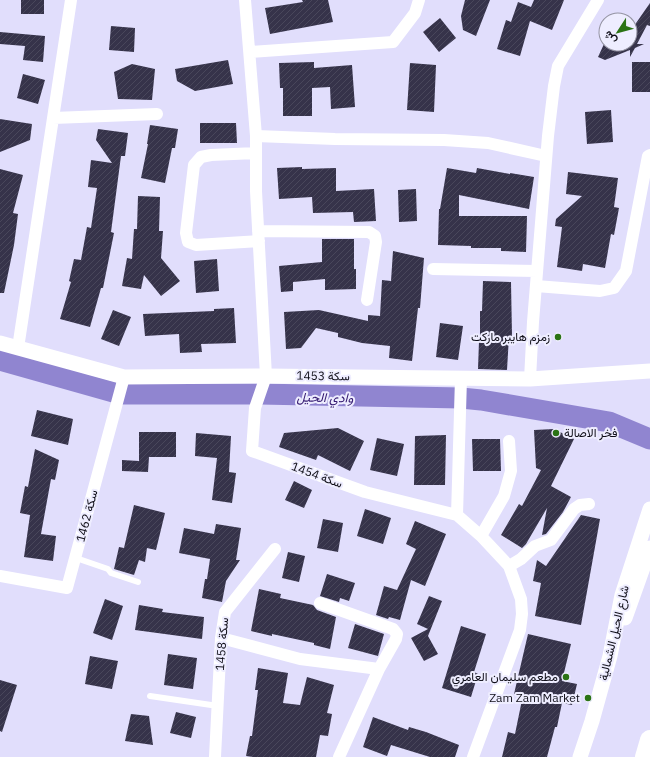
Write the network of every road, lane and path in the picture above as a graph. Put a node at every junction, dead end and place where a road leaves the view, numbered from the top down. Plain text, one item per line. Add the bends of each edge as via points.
1 (71, 0) edge
2 (245, 0) edge
3 (418, 0) edge
4 (598, 0) edge
5 (250, 52) junction
6 (157, 114) dead end
7 (53, 118) junction
8 (256, 136) junction
9 (256, 152) junction
10 (650, 155) edge
11 (546, 156) junction
12 (259, 236) junction
13 (433, 269) dead end
14 (537, 271) junction
15 (536, 286) junction
16 (367, 300) dead end
17 (0, 342) edge
18 (18, 348) junction
19 (650, 371) edge
20 (266, 376) junction
21 (124, 377) junction
22 (461, 378) junction
23 (530, 379) junction
24 (509, 441) dead end
25 (589, 504) dead end
26 (650, 509) edge
27 (457, 515) junction
28 (481, 536) junction
29 (650, 548) edge
30 (275, 549) dead end
31 (76, 558) junction
32 (509, 566) junction
33 (0, 576) edge
34 (138, 582) dead end
35 (320, 603) dead end
36 (221, 638) junction
37 (610, 656) junction
38 (379, 669) junction
39 (150, 696) dead end
40 (218, 706) junction
41 (650, 740) edge
42 (215, 757) edge
43 (339, 757) edge
44 (473, 757) edge
45 (580, 757) edge
46 (644, 757) edge

1 - 7 street
2 - 5 street
3 - 5 street via 415,13 393,42
4 - 11 street via 558,66
5 - 8 street
6 - 7 street
7 - 18 street
8 - 9 street
8 - 11 street via 488,143
9 - 12 street
9 - 12 street via 211,154 201,157 194,165 186,233 188,242 196,245
10 - 15 street via 626,271 614,288 600,291
11 - 14 street
12 - 16 street via 369,232 375,236 376,242
12 - 20 street
13 - 14 street
14 - 15 street
15 - 23 street
17 - 18 street, سكة 1453
18 - 21 street, سكة 1453
19 - 23 street, سكة 1453
20 - 21 street, سكة 1453
20 - 22 street, سكة 1453
20 - 27 street, سكة 1454 via 255,408 252,451 364,492
21 - 31 street, سكة 1462
22 - 23 street, سكة 1453
22 - 27 street
24 - 28 street via 511,471 504,496
25 - 32 street via 574,509 551,540 535,546
26 - 37 street, شارع الحيل الشمالية via 622,595
27 - 28 street, سكة 1454
28 - 32 street, سكة 1454
29 - 37 street
30 - 36 street, سكة 1458 via 225,612
31 - 33 street, سكة 1462 via 67,588
31 - 34 lane
32 - 44 street, سكة 1454 via 521,599 520,630
35 - 38 street via 393,629 397,634 396,639
36 - 38 street via 300,659
36 - 40 street, سكة 1458
37 - 45 street, شارع الحيل الشمالية
38 - 43 street
39 - 40 lane
40 - 42 street, سكة 1458
41 - 46 highway

